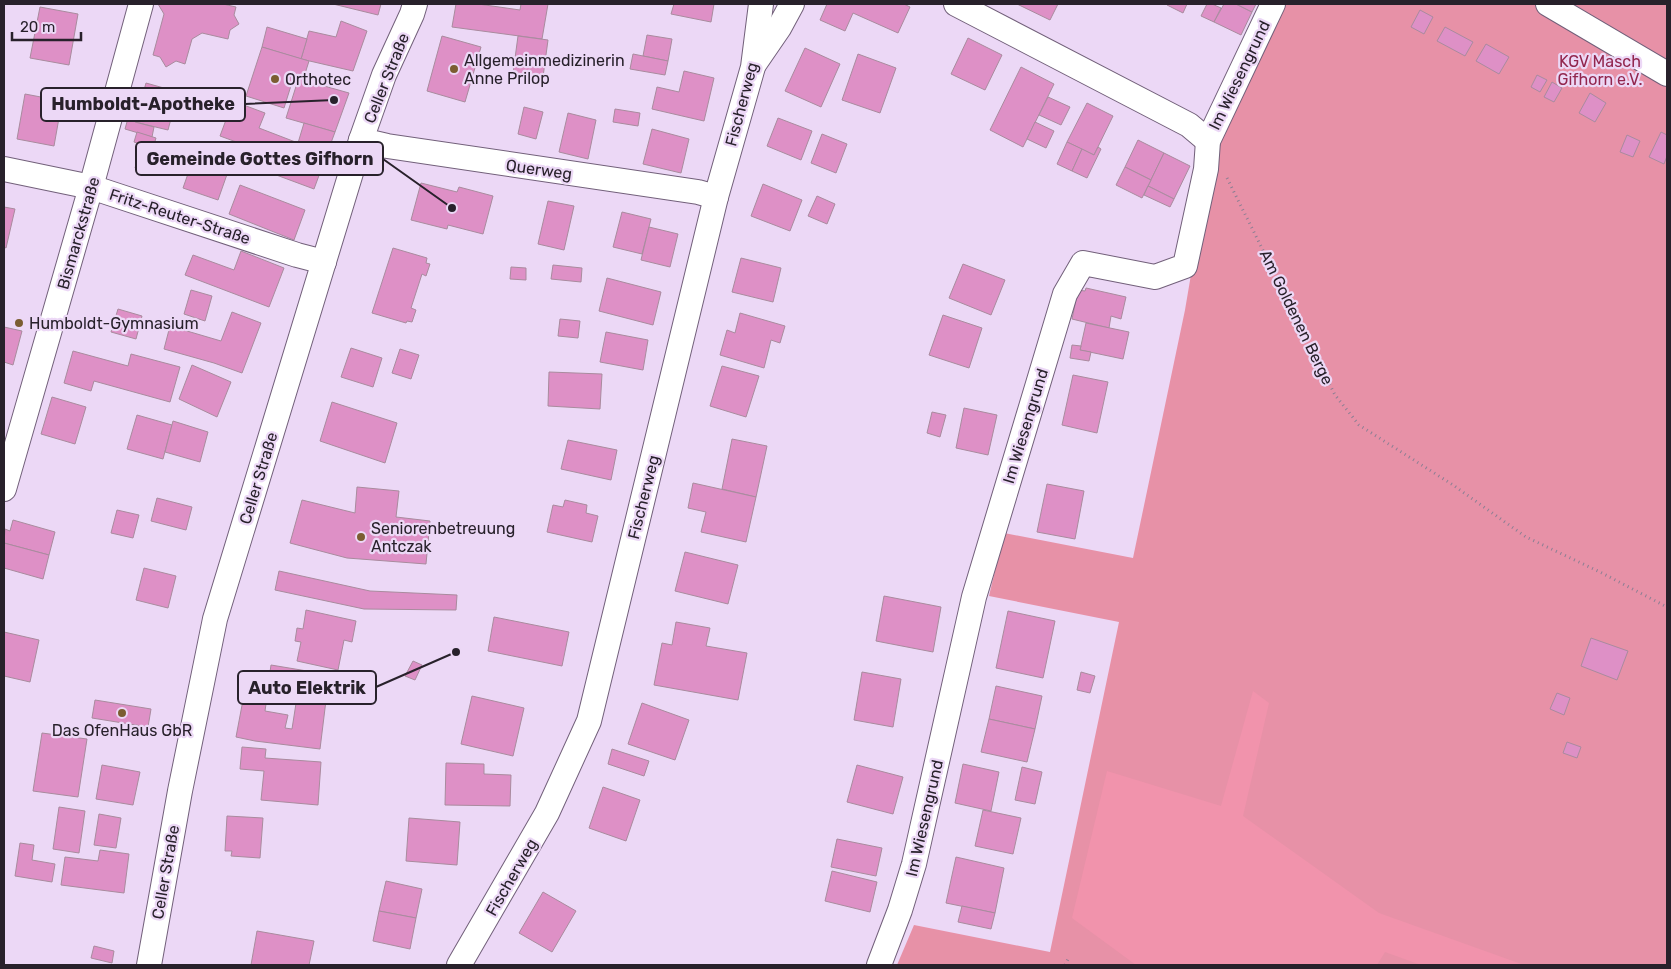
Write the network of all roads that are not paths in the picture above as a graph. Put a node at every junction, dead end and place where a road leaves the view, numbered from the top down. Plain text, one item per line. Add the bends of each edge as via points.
1 (141, 4) edge
2 (415, 4) edge
3 (761, 4) edge
4 (792, 4) edge
5 (956, 4) edge
6 (1273, 4) edge
7 (1548, 4) edge
8 (753, 67) junction
9 (1667, 74) edge
10 (362, 140) junction
11 (1208, 141) junction
12 (4, 169) edge
13 (91, 187) junction
14 (716, 197) junction
15 (324, 262) junction
16 (4, 490) edge
17 (149, 965) edge
18 (459, 965) edge
19 (879, 965) edge

1 - 13 street, Bismarckstraße
2 - 10 street, Celler Straße via 384,75
3 - 8 street, Fischerweg
4 - 8 street
5 - 11 street via 1189,124
6 - 11 street, Im Wiesengrund
7 - 9 street
8 - 14 street, Fischerweg
10 - 14 street, Querweg
10 - 15 street, Celler Straße
11 - 19 street, Im Wiesengrund via 1206,169 1185,266 1155,277 1083,263 1065,294 974,597 914,864
12 - 13 street, Fritz-Reuter-Straße
13 - 15 street, Fritz-Reuter-Straße
13 - 16 street, Bismarckstraße
14 - 18 street, Fischerweg via 589,721 547,813
15 - 17 street, Celler Straße via 215,620

